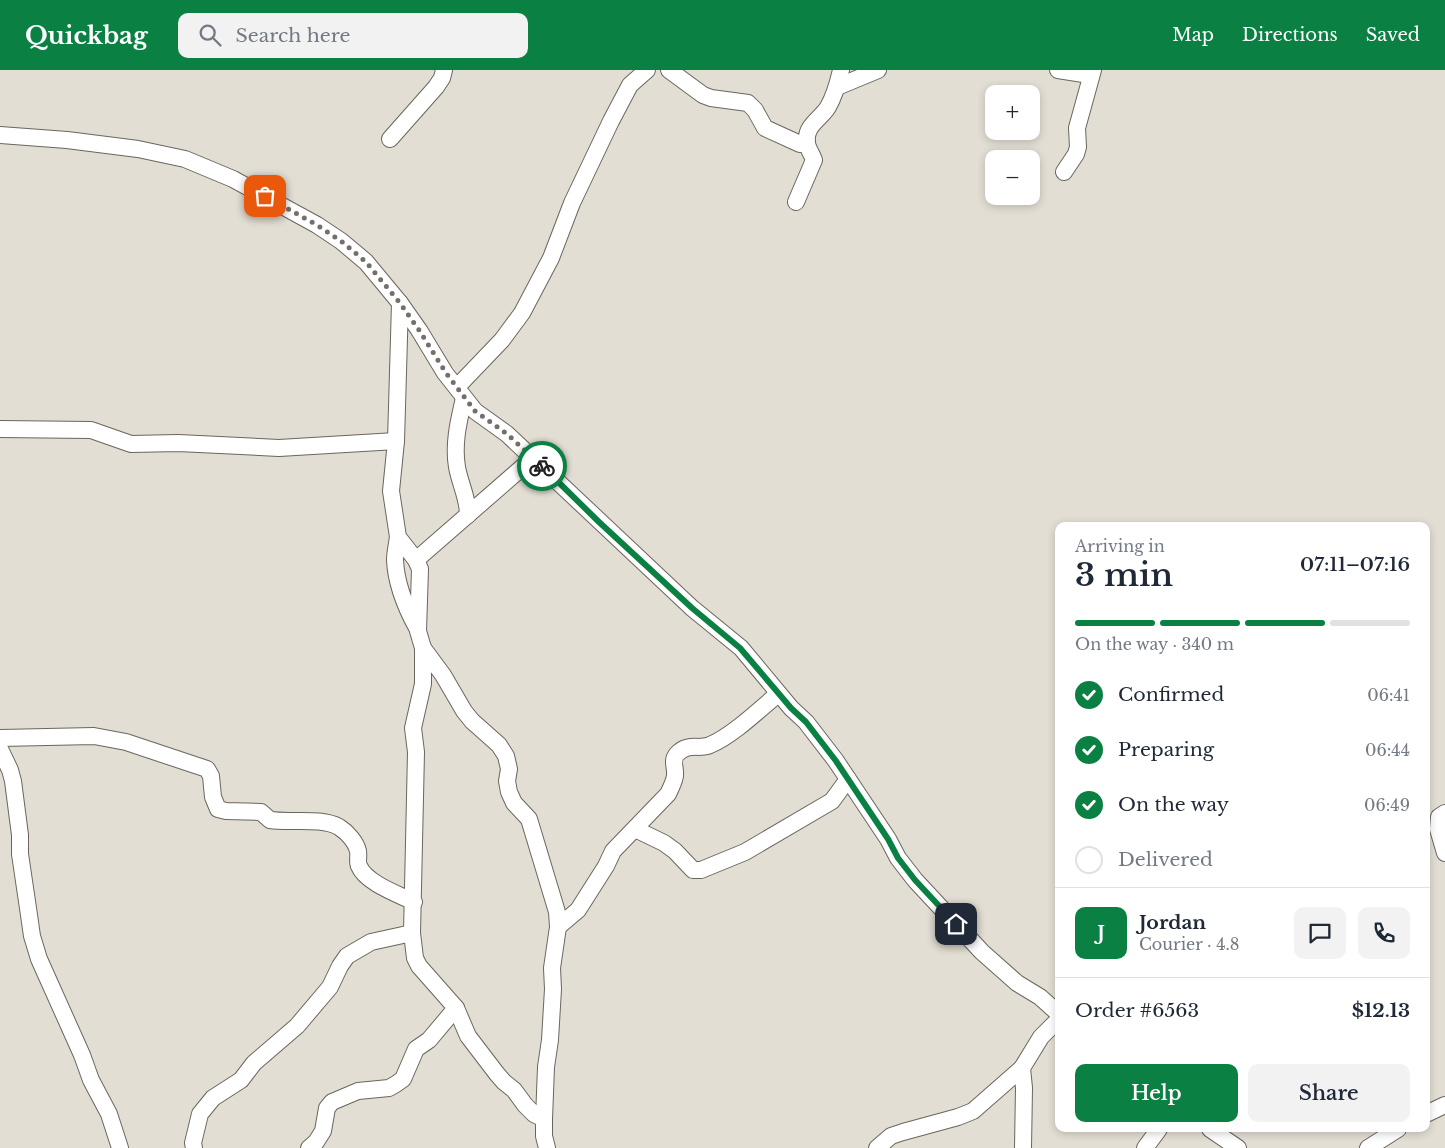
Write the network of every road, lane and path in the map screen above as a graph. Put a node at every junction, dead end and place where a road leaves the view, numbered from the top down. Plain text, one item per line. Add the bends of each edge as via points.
1 (444, 70) edge
2 (647, 70) edge
3 (669, 70) edge
4 (840, 70) edge
5 (878, 70) edge
6 (1058, 70) edge
7 (1092, 72) edge
8 (852, 74) edge
9 (837, 87) junction
10 (0, 134) edge
11 (390, 139) dead end
12 (806, 144) junction
13 (1064, 172) dead end
14 (796, 202) dead end
15 (400, 303) junction
16 (460, 393) junction
17 (0, 429) edge
18 (396, 441) junction
19 (534, 458) junction
20 (468, 515) junction
21 (398, 537) junction
22 (416, 560) junction
23 (418, 631) junction
24 (423, 648) junction
25 (778, 694) junction
26 (0, 738) edge
27 (0, 750) edge
28 (848, 779) junction
29 (1445, 814) edge
30 (635, 829) junction
31 (1445, 853) edge
32 (414, 902) junction
33 (558, 927) junction
34 (412, 932) junction
35 (456, 1008) junction
36 (1055, 1010) edge
37 (1055, 1024) edge
38 (1022, 1068) junction
39 (1445, 1105) edge
40 (1430, 1112) edge
41 (544, 1119) junction
42 (1157, 1132) edge
43 (1214, 1132) edge
44 (1393, 1132) edge
45 (121, 1148) edge
46 (194, 1148) edge
47 (309, 1148) edge
48 (547, 1148) edge
49 (877, 1148) edge
50 (1023, 1148) edge
51 (1146, 1148) edge
52 (1238, 1148) edge
53 (1368, 1148) edge

1 - 11 street via 436,87
2 - 16 street via 630,85 611,121 572,203 551,258 522,313
3 - 12 street via 703,95 748,103 765,128
4 - 9 street
5 - 8 street
6 - 7 street
7 - 13 street via 1077,128 1076,154
8 - 9 street
9 - 12 street via 827,110 813,122
10 - 15 street via 138,149 185,159 282,205 341,241 366,262
12 - 14 street via 814,164
15 - 16 street
15 - 18 street
16 - 19 street via 475,411
16 - 20 street via 457,464 468,502
17 - 18 street via 91,430 131,444 279,448
18 - 21 street via 391,491
19 - 20 street
19 - 25 street via 692,608 740,648
20 - 22 street
21 - 22 street
21 - 23 street via 395,560 399,579
22 - 23 street via 420,569
23 - 24 street
24 - 32 street via 422,684 413,728 416,752
24 - 33 street via 464,711 506,756 509,792 514,803 529,819 557,912
25 - 28 street via 806,722
25 - 30 street via 709,746 689,747 676,755 673,762 676,773 668,794
26 - 32 street via 94,736 126,742 195,764 206,769 211,776 218,809 261,812 270,820 329,823 339,827 353,840 358,850 359,866 366,875
27 - 45 street via 13,781 32,936
28 - 30 street via 832,801 745,852 701,870 693,870 664,843
28 - 36 street via 915,880 982,952
29 - 31 street via 1440,817 1438,829
30 - 33 street via 614,851 578,910
32 - 34 street
33 - 41 street via 552,968
34 - 35 street via 419,966
34 - 46 street via 371,942 347,956 330,987 297,1026 254,1063 240,1080 213,1098 200,1114
35 - 41 street via 476,1048 525,1105
35 - 47 street via 430,1040 416,1049 403,1078 396,1084 389,1088 358,1091 332,1102 326,1108 323,1131
37 - 38 street via 1041,1037
38 - 49 street via 972,1111 891,1136
38 - 50 street
39 - 40 street
41 - 48 street
42 - 51 street
43 - 52 street
44 - 53 street

